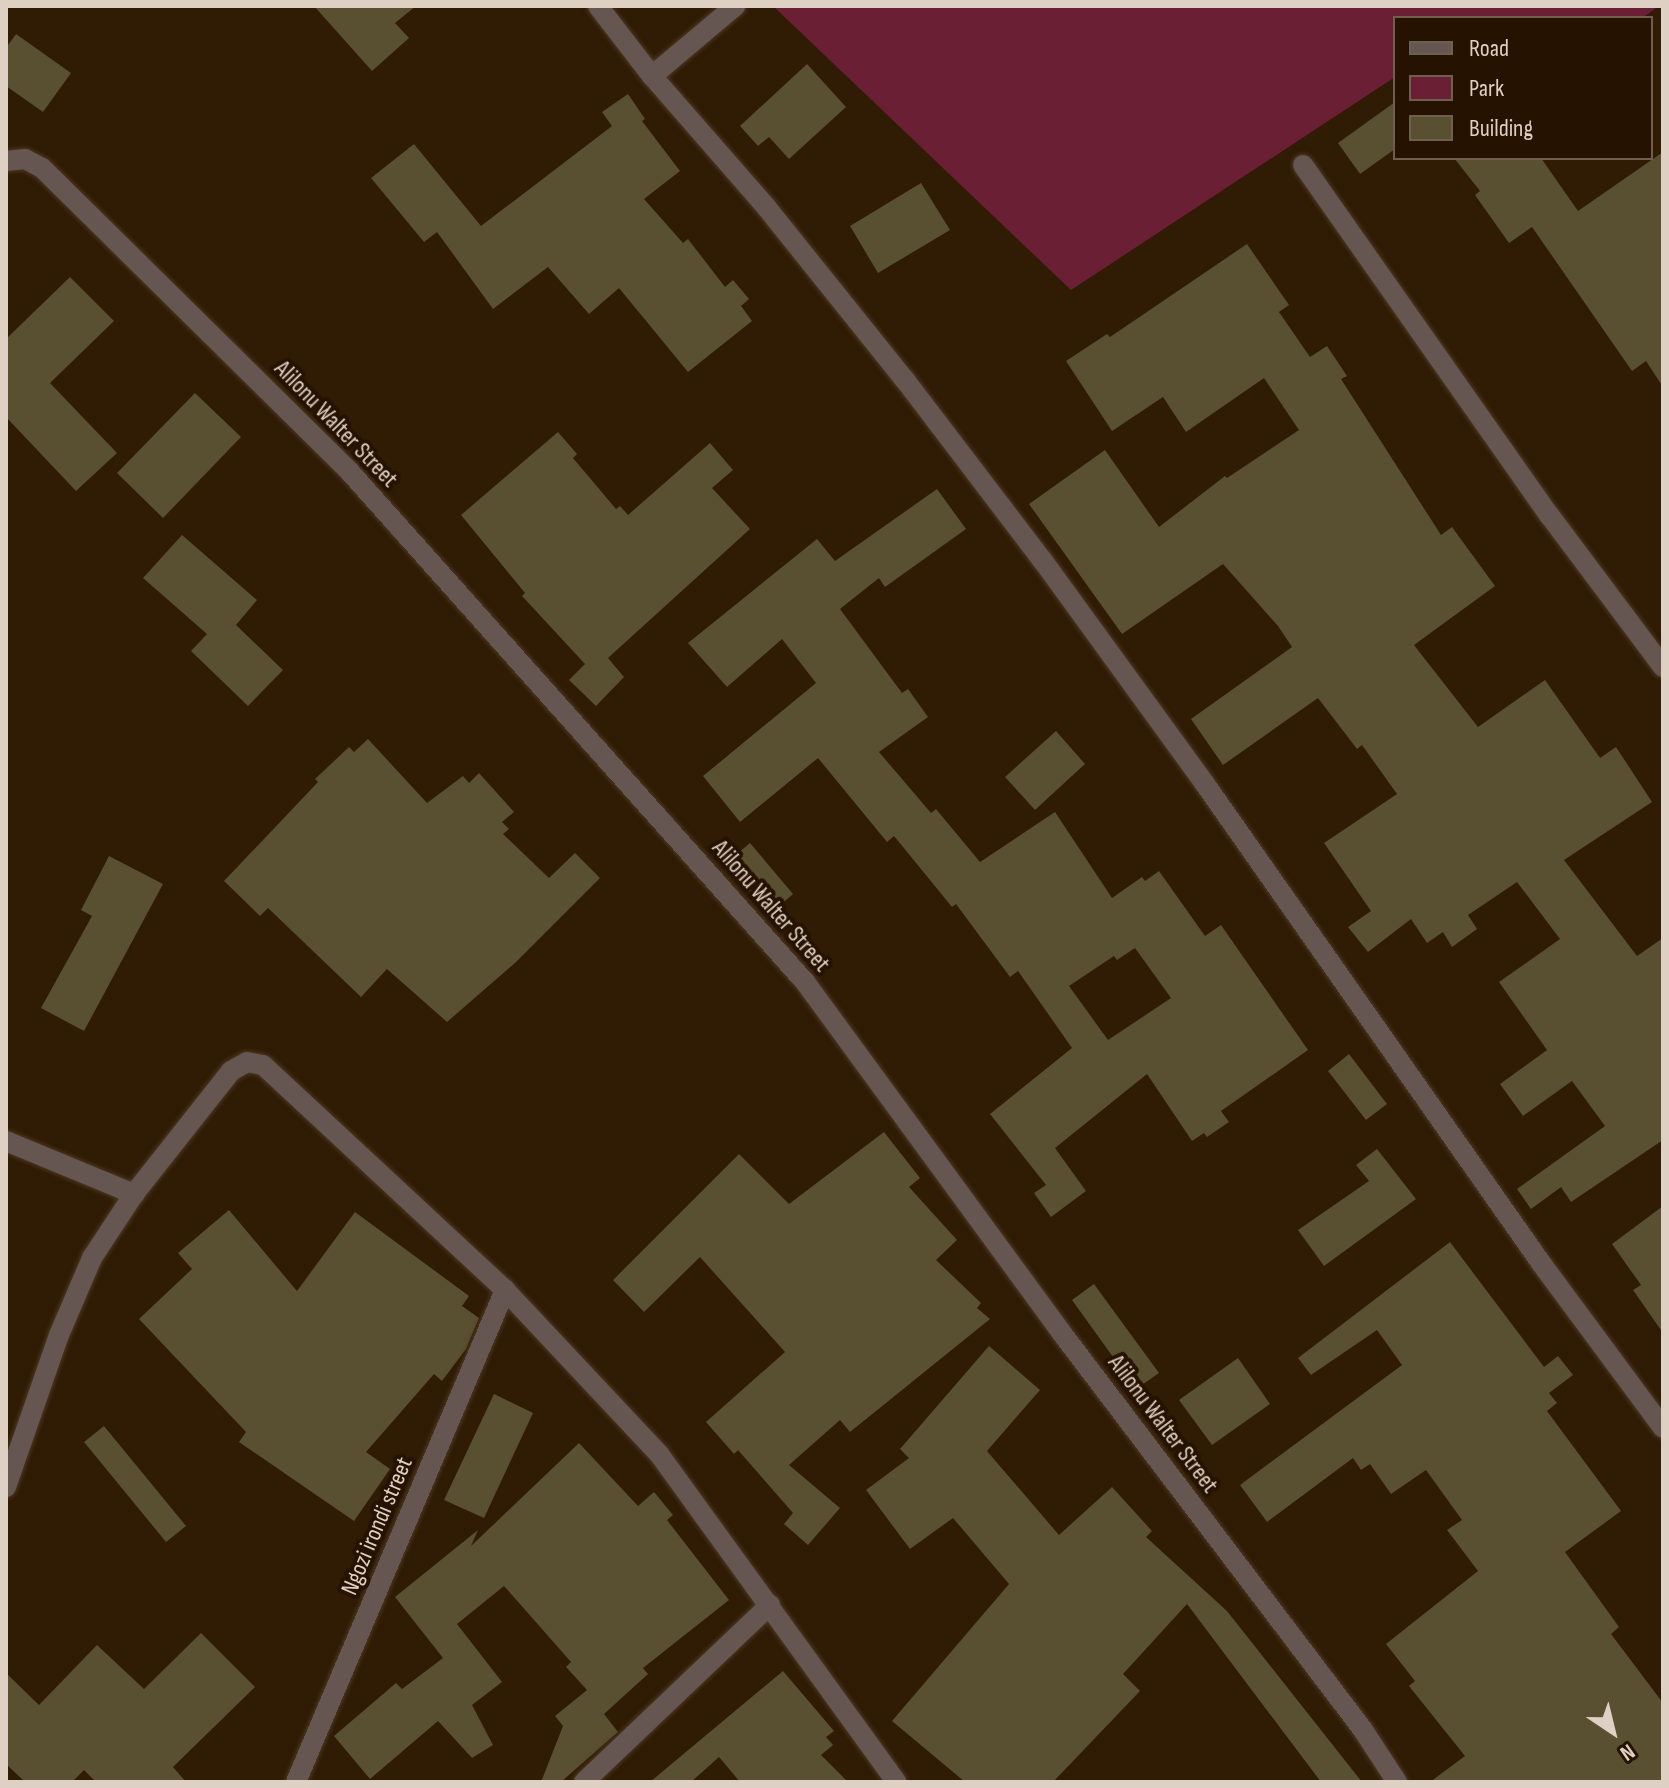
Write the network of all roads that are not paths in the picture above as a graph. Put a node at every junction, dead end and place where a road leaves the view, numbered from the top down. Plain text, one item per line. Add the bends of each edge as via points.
1 (598, 6) edge
2 (735, 6) edge
3 (652, 76) junction
4 (6, 161) edge
5 (1303, 165) dead end
6 (1663, 667) edge
7 (6, 1141) edge
8 (134, 1194) junction
9 (505, 1290) junction
10 (1663, 1428) edge
11 (6, 1487) edge
12 (770, 1605) junction
13 (296, 1782) edge
14 (584, 1782) edge
15 (896, 1782) edge
16 (1397, 1782) edge

1 - 3 street
2 - 3 street
3 - 10 street via 767,208 1043,561
4 - 16 street, Alilonu Walter Street via 25,159 42,168 350,472 805,982
5 - 6 street
7 - 8 street
8 - 9 street via 231,1071 247,1062 263,1065
8 - 11 street via 92,1258
9 - 12 street via 659,1454
9 - 13 street, Ngozi irondi street
12 - 14 street
12 - 15 street

